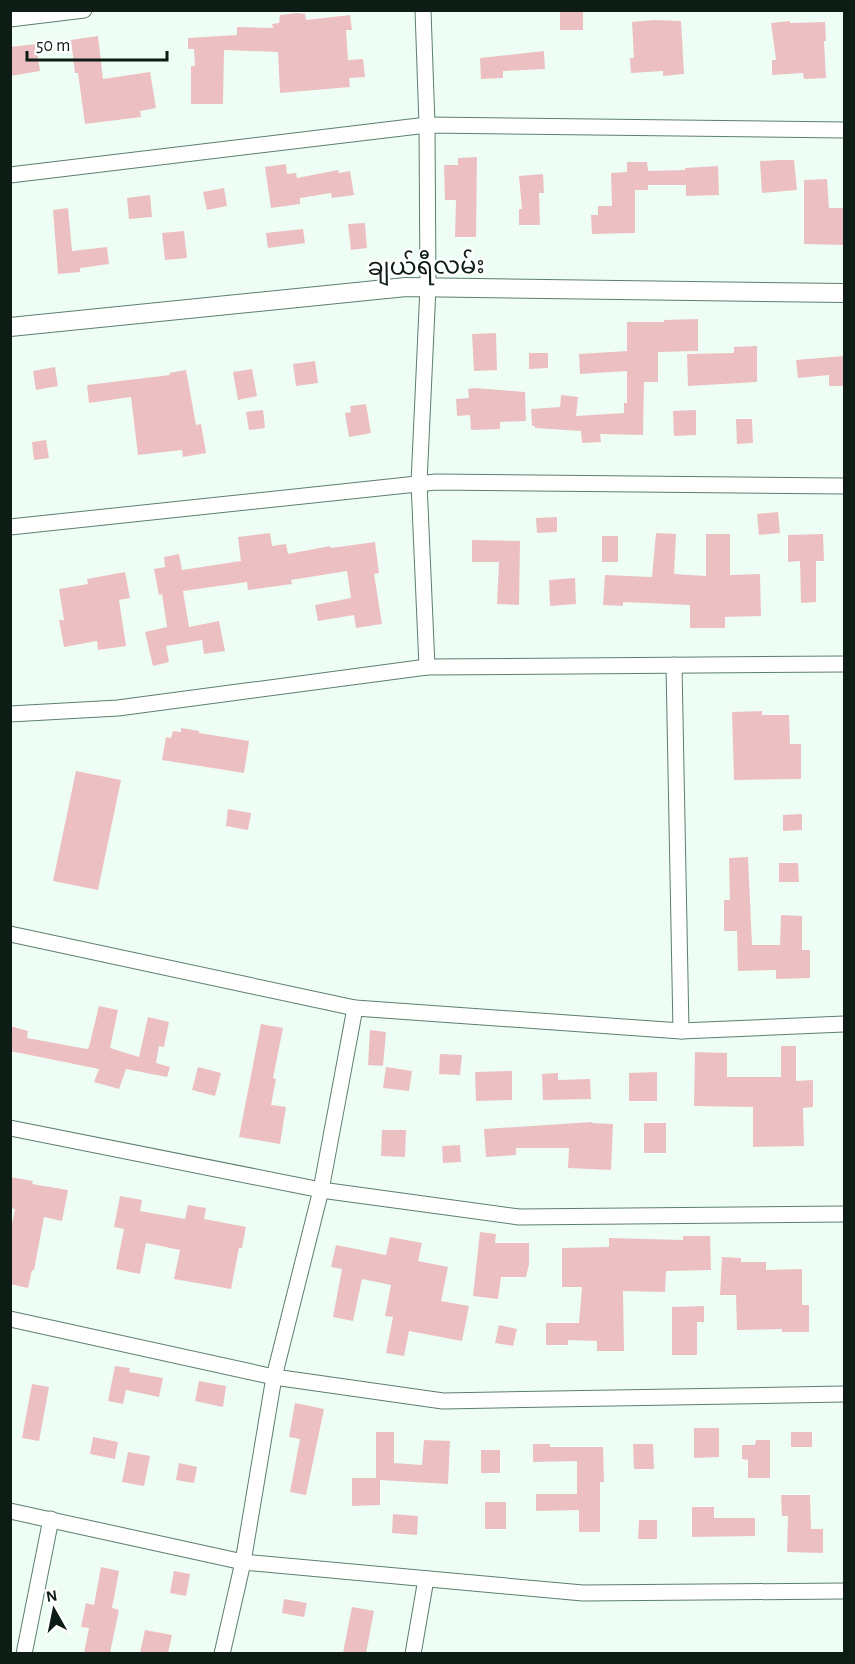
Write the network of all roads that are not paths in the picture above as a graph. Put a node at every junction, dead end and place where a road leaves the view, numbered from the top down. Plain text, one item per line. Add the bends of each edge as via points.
1 (84, 10) edge
2 (423, 10) edge
3 (10, 19) edge
4 (427, 125) junction
5 (844, 130) edge
6 (10, 176) edge
7 (428, 287) junction
8 (844, 293) edge
9 (10, 327) edge
10 (418, 483) junction
11 (844, 486) edge
12 (10, 527) edge
13 (844, 664) edge
14 (674, 665) junction
15 (427, 667) junction
16 (10, 714) edge
17 (10, 934) edge
18 (355, 1008) junction
19 (844, 1024) edge
20 (681, 1030) junction
21 (10, 1128) edge
22 (321, 1190) junction
23 (844, 1214) edge
24 (10, 1319) edge
25 (274, 1377) junction
26 (844, 1394) edge
27 (10, 1511) edge
28 (51, 1520) junction
29 (243, 1562) junction
30 (426, 1579) junction
31 (844, 1591) edge
32 (24, 1653) edge
33 (222, 1653) edge
34 (413, 1653) edge

1 - 3 street
2 - 4 street
4 - 5 street
4 - 6 street
4 - 7 street
7 - 8 street, ချယ်ရီလမ်း
7 - 9 street, ချယ်ရီလမ်း via 406,286
7 - 10 street
10 - 11 street
10 - 12 street
10 - 15 street
13 - 14 street
14 - 15 street
14 - 20 street
15 - 16 street via 118,708
17 - 18 street
18 - 20 street
18 - 22 street
19 - 20 street
21 - 22 street
22 - 23 street via 519,1217
22 - 25 street
24 - 25 street
25 - 26 street via 443,1401
25 - 29 street
27 - 28 street
28 - 29 street
28 - 32 street
29 - 30 street
29 - 33 street
30 - 31 street via 583,1593
30 - 34 street

